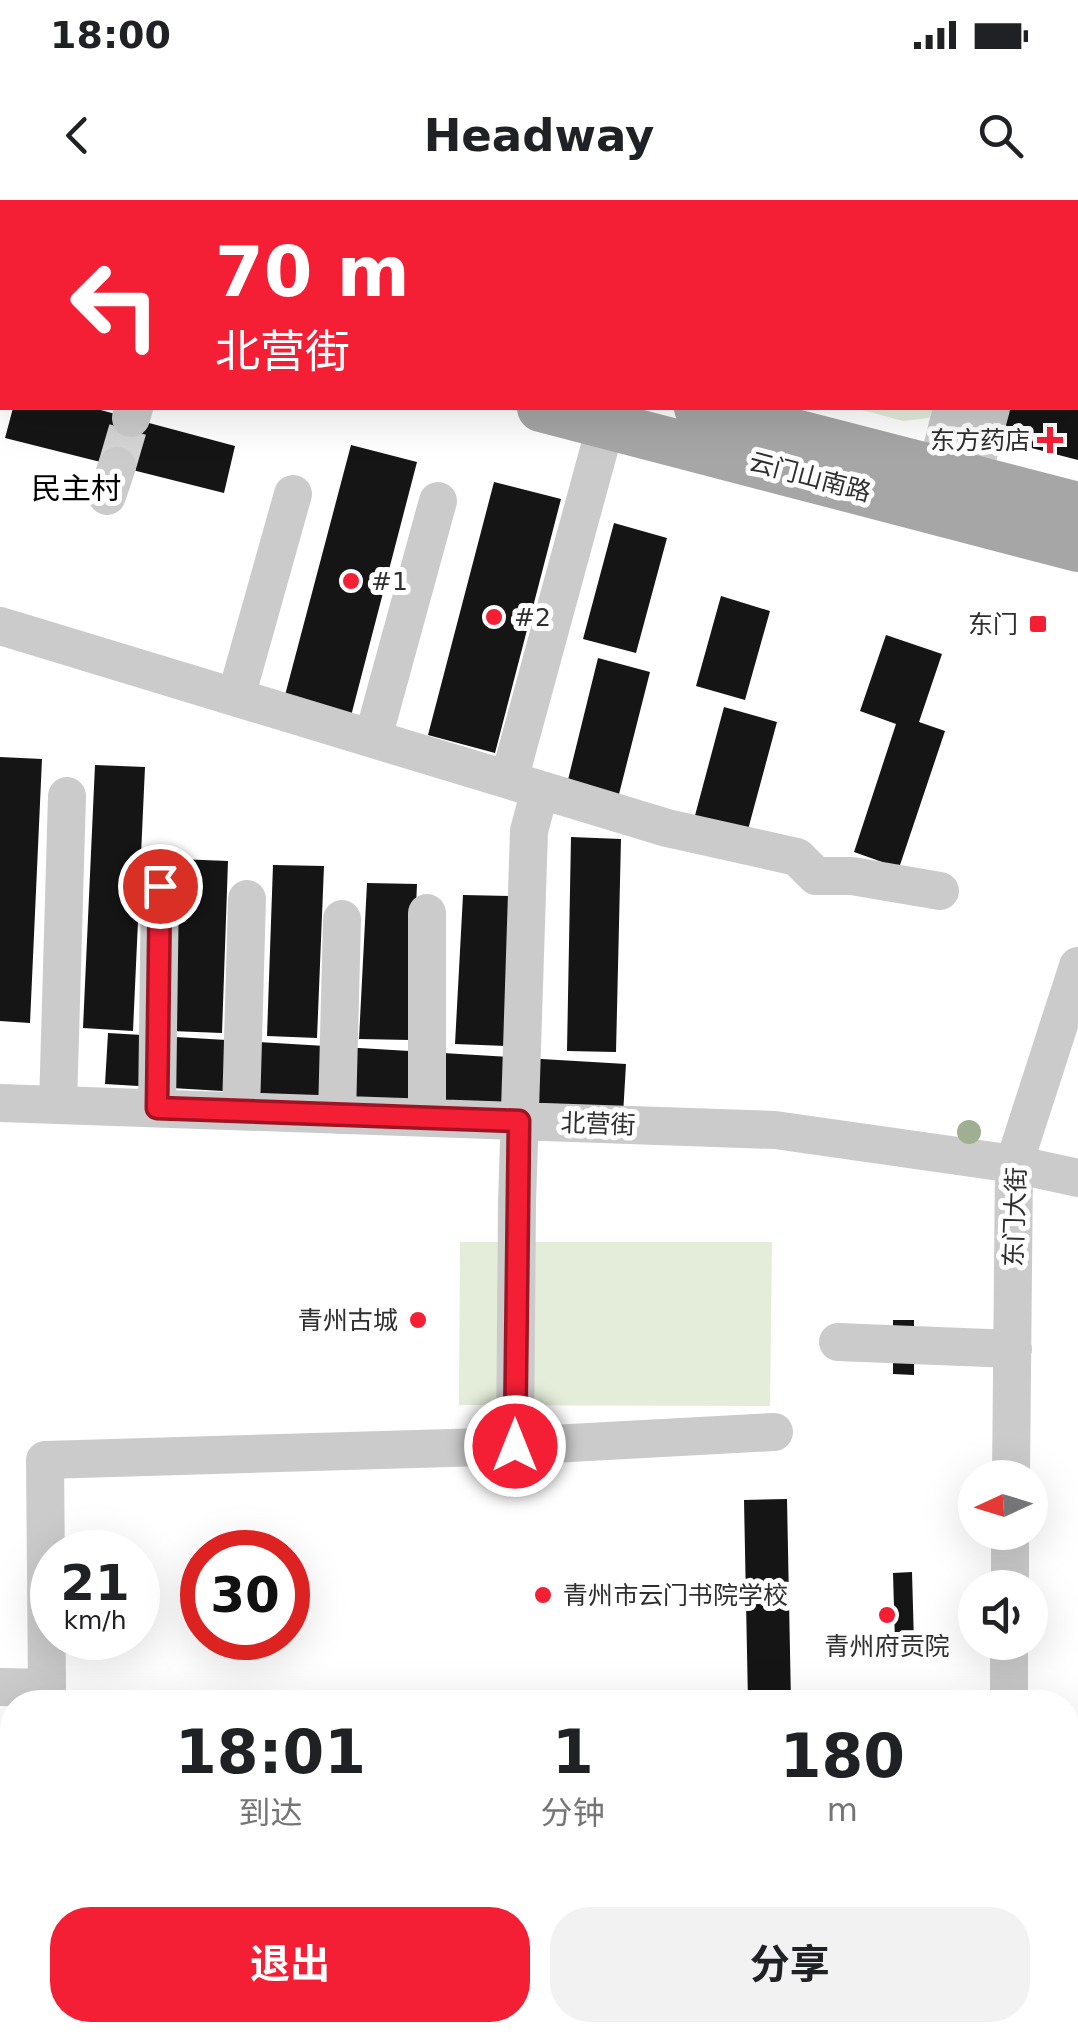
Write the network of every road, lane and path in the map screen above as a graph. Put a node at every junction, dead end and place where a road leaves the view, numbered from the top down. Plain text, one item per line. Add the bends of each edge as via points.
1 (549, 410) edge
2 (706, 410) edge
3 (952, 410) edge
4 (991, 410) edge
5 (606, 424) junction
6 (954, 474) junction
7 (293, 494) dead end
8 (438, 501) dead end
9 (1078, 506) edge
10 (1078, 548) edge
11 (0, 626) edge
12 (236, 696) junction
13 (373, 738) junction
14 (524, 785) junction
15 (66, 796) dead end
16 (160, 886) dead end
17 (940, 890) dead end
18 (247, 900) dead end
19 (428, 914) dead end
20 (342, 918) dead end
21 (1078, 966) edge
22 (0, 1103) edge
23 (58, 1105) junction
24 (157, 1108) junction
25 (242, 1111) junction
26 (337, 1115) junction
27 (427, 1118) junction
28 (519, 1121) junction
29 (1014, 1164) junction
30 (1078, 1178) edge
31 (838, 1342) dead end
32 (1013, 1348) junction
33 (774, 1432) dead end
34 (515, 1446) junction
35 (1011, 1460) edge
36 (1010, 1660) edge
37 (0, 1687) edge
38 (1010, 1690) edge

1 - 5 main road, 云门山南路
2 - 6 main road, 云门山南路
3 - 6 street
4 - 6 street
5 - 10 main road, 云门山南路
5 - 14 street
6 - 9 main road, 云门山南路
7 - 12 street
8 - 13 street
11 - 12 street
12 - 13 street
13 - 14 street
14 - 17 street via 667,828 797,857 816,876
14 - 28 street via 529,831
15 - 23 street
16 - 24 street
18 - 25 street
19 - 27 street
20 - 26 street
21 - 29 street, 东门大街
22 - 23 street, 北营街
23 - 24 street, 北营街
24 - 25 street, 北营街
25 - 26 street, 北营街
26 - 27 street, 北营街
27 - 28 street, 北营街
28 - 29 street, 北营街 via 775,1130
28 - 34 street
29 - 30 street, 北营街
29 - 32 street, 东门大街
31 - 32 street
32 - 35 street, 东门大街
33 - 34 street
34 - 37 street via 45,1460 47,1688
36 - 38 street

